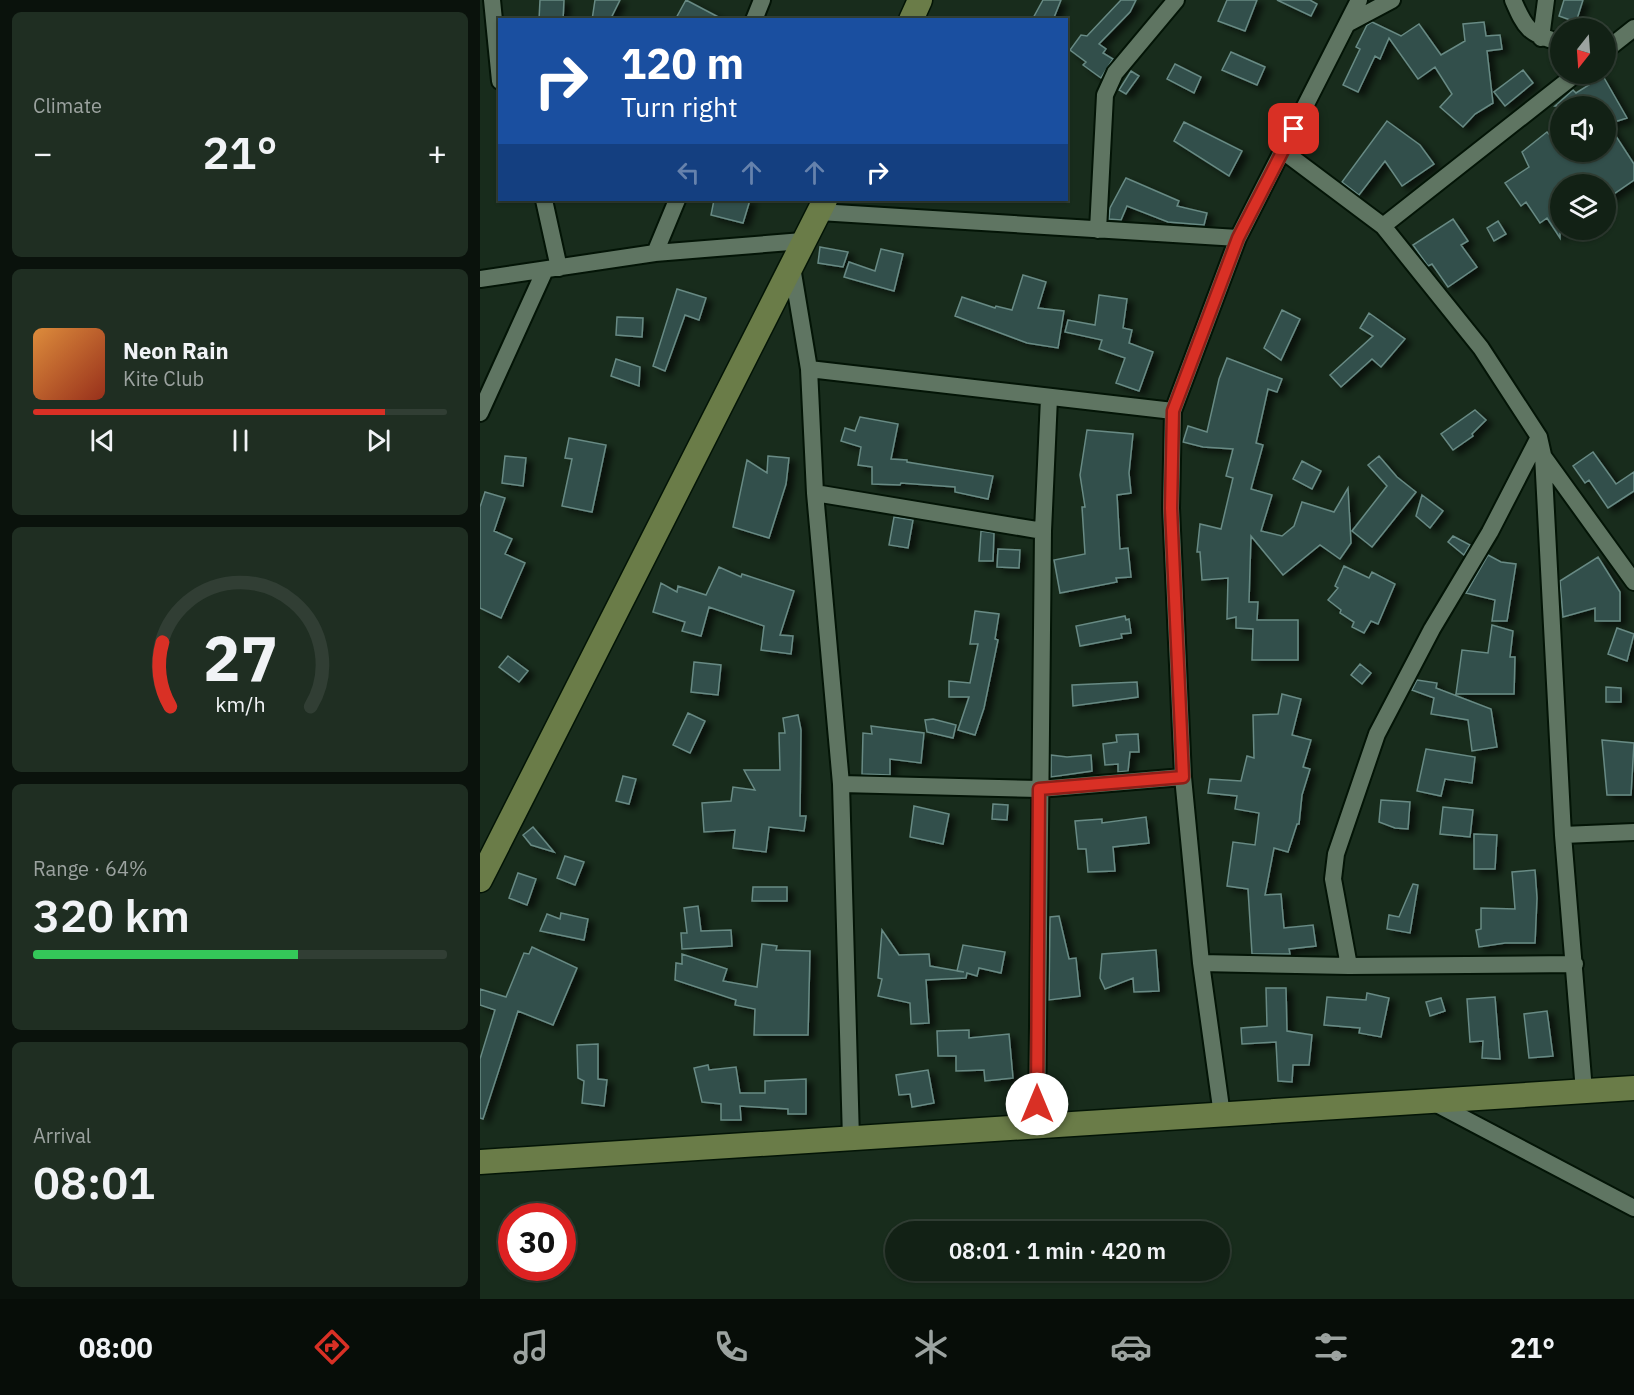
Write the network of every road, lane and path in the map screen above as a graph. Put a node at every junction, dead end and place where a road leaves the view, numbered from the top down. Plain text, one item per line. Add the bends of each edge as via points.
1 (492, 0) edge
2 (762, 0) edge
3 (920, 0) edge
4 (1176, 0) edge
5 (1359, 0) edge
6 (1392, 0) edge
7 (1513, 0) edge
8 (1546, 0) edge
9 (754, 18) edge
10 (912, 18) edge
11 (1347, 24) junction
12 (1634, 28) edge
13 (1541, 38) junction
14 (1550, 40) edge
15 (1616, 42) edge
16 (498, 61) edge
17 (1563, 84) edge
18 (1283, 150) junction
19 (544, 201) edge
20 (677, 201) edge
21 (822, 206) edge
22 (1383, 226) junction
23 (1098, 230) junction
24 (1238, 238) junction
25 (803, 241) junction
26 (655, 253) junction
27 (792, 267) junction
28 (552, 269) junction
29 (480, 279) edge
30 (808, 369) junction
31 (1049, 398) junction
32 (1173, 411) junction
33 (480, 413) edge
34 (1539, 437) junction
35 (1543, 455) junction
36 (815, 493) junction
37 (1043, 531) junction
38 (1634, 582) edge
39 (1183, 777) junction
40 (841, 784) junction
41 (1039, 789) junction
42 (1634, 832) edge
43 (1563, 835) junction
44 (480, 880) edge
45 (1202, 963) junction
46 (1575, 964) junction
47 (1350, 966) junction
48 (1634, 1088) edge
49 (1584, 1092) junction
50 (1431, 1101) junction
51 (1222, 1115) junction
52 (1037, 1127) junction
53 (851, 1139) junction
54 (480, 1162) edge
55 (1630, 1207) edge

1 - 16 street
2 - 9 street
3 - 10 street
4 - 23 street via 1115,73 1105,94
5 - 11 street
6 - 11 street
7 - 13 street via 1524,25
8 - 13 street
11 - 18 street
12 - 15 street
13 - 14 street
17 - 22 street
18 - 22 street
18 - 24 street
19 - 28 street
20 - 26 street
21 - 23 street
21 - 25 street
22 - 34 street via 1481,348
23 - 24 street
24 - 32 street
25 - 26 street
25 - 27 street
26 - 28 street
27 - 30 street
27 - 44 street
28 - 29 street
28 - 33 street
30 - 31 street
30 - 36 street
31 - 32 street
31 - 37 street
32 - 39 street via 1171,508
34 - 35 street
34 - 47 street via 1377,734 1336,854 1334,879
35 - 38 street
35 - 43 street
36 - 37 street
36 - 40 street
37 - 41 street
39 - 41 street
39 - 45 street
40 - 41 street
40 - 53 street
41 - 52 street
42 - 43 street
43 - 46 street
45 - 47 street
45 - 51 street
46 - 47 street
46 - 49 street
48 - 49 street
49 - 50 street
50 - 51 street
50 - 55 street
51 - 52 street
52 - 53 street
53 - 54 street

